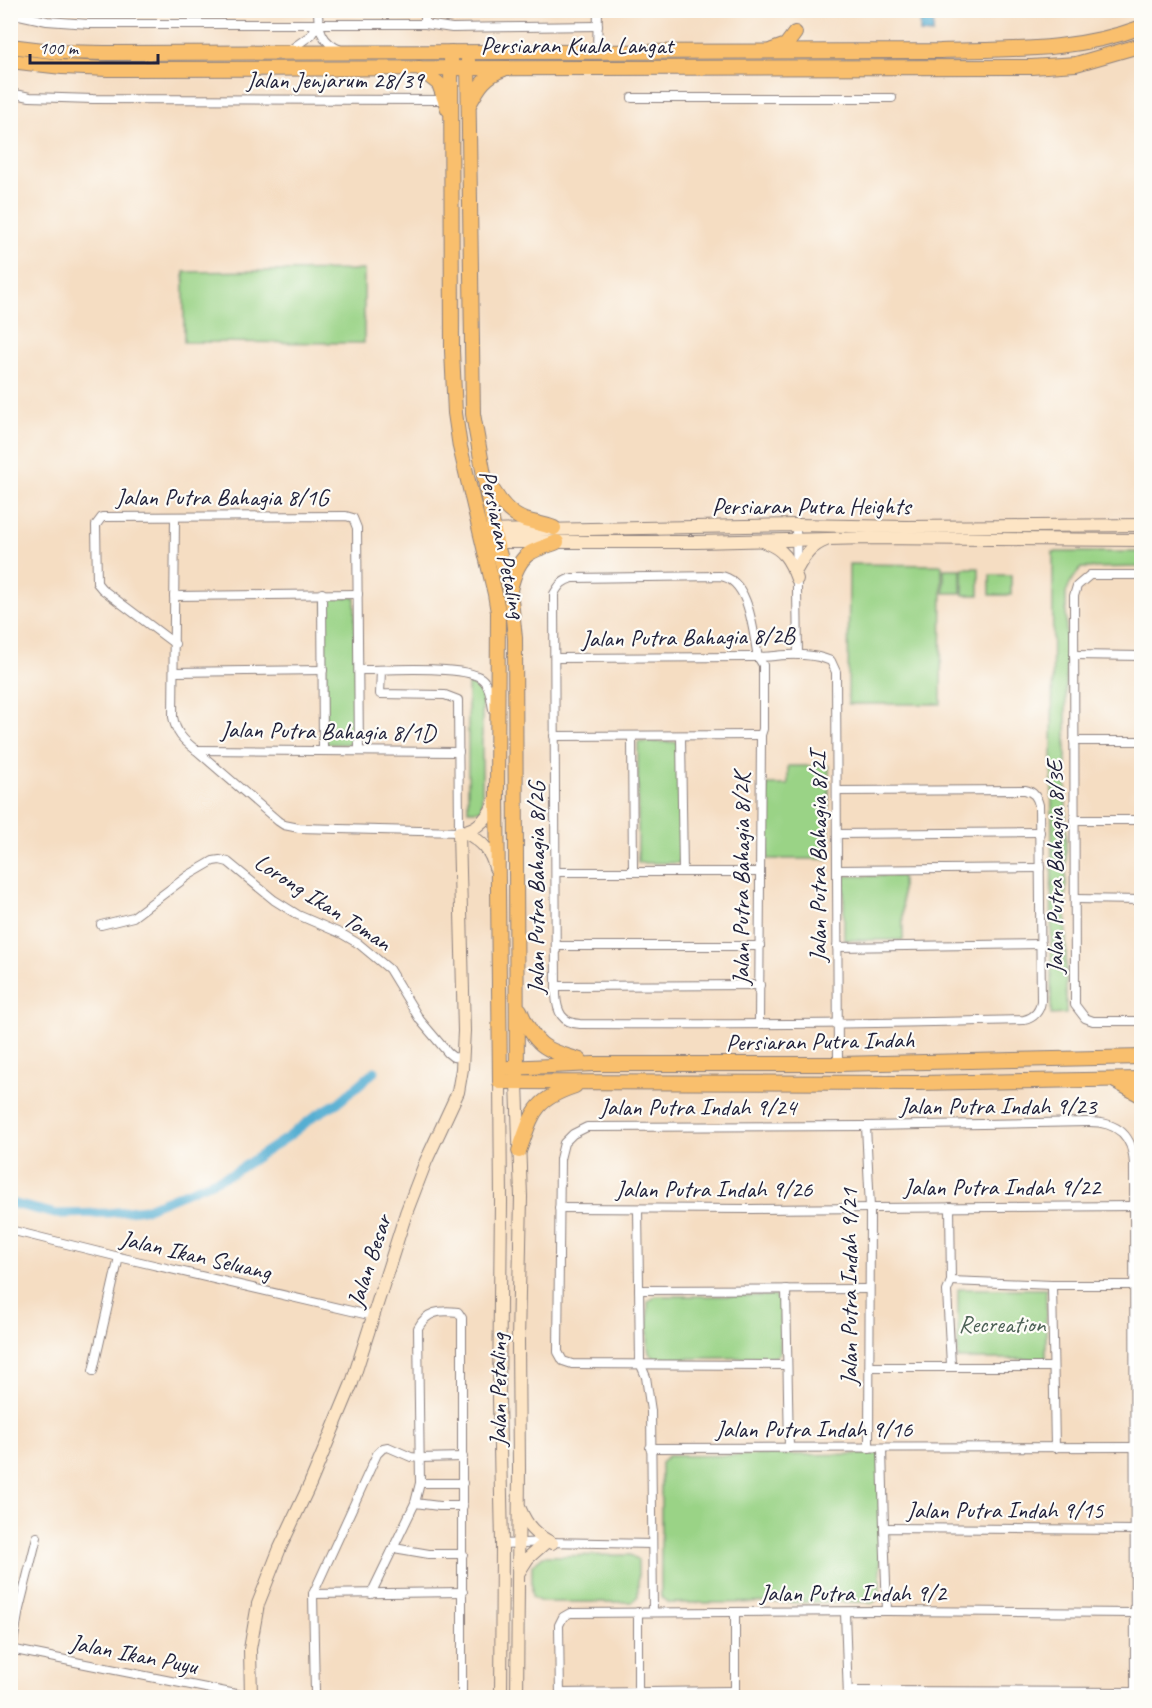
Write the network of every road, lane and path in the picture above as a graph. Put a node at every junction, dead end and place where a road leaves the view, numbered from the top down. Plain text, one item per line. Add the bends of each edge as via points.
1 (318, 10) edge
2 (425, 10) edge
3 (598, 10) edge
4 (10, 13) edge
5 (318, 24) junction
6 (425, 24) junction
7 (597, 26) junction
8 (1142, 27) edge
9 (1142, 33) edge
10 (1123, 34) junction
11 (10, 46) edge
12 (1139, 47) edge
13 (767, 51) junction
14 (817, 51) junction
15 (347, 52) junction
16 (451, 52) junction
17 (468, 52) junction
18 (597, 52) junction
19 (186, 53) junction
20 (283, 53) junction
21 (10, 61) edge
22 (452, 67) junction
23 (468, 67) junction
24 (186, 68) junction
25 (419, 68) junction
26 (508, 68) junction
27 (10, 93) edge
28 (632, 98) dead end
29 (892, 98) dead end
30 (445, 100) junction
31 (470, 105) junction
32 (452, 123) junction
33 (483, 472) junction
34 (175, 518) junction
35 (796, 525) junction
36 (1142, 525) edge
37 (555, 535) junction
38 (488, 536) junction
39 (796, 539) junction
40 (830, 539) junction
41 (1142, 540) edge
42 (758, 541) junction
43 (797, 574) junction
44 (1142, 575) edge
45 (510, 590) junction
46 (321, 593) junction
47 (358, 594) junction
48 (174, 596) junction
49 (175, 644) junction
50 (798, 655) junction
51 (1074, 655) junction
52 (1142, 656) edge
53 (758, 657) junction
54 (822, 657) joint
55 (555, 658) junction
56 (323, 670) junction
57 (359, 670) junction
58 (381, 670) junction
59 (175, 672) junction
60 (496, 721) junction
61 (761, 735) junction
62 (554, 736) junction
63 (632, 736) junction
64 (681, 737) junction
65 (1074, 741) junction
66 (1142, 741) edge
67 (196, 750) junction
68 (323, 750) junction
69 (359, 750) junction
70 (459, 752) junction
71 (837, 791) junction
72 (496, 794) junction
73 (1074, 820) junction
74 (1142, 820) edge
75 (462, 832) junction
76 (1040, 832) junction
77 (837, 834) junction
78 (1040, 868) junction
79 (837, 870) junction
80 (556, 872) junction
81 (633, 872) junction
82 (683, 872) junction
83 (760, 872) junction
84 (497, 880) junction
85 (1075, 899) junction
86 (1142, 900) edge
87 (101, 925) dead end
88 (1041, 944) junction
89 (556, 946) junction
90 (760, 946) junction
91 (837, 947) junction
92 (556, 986) junction
93 (760, 986) junction
94 (517, 1003) junction
95 (1142, 1021) edge
96 (759, 1024) junction
97 (838, 1024) junction
98 (1142, 1056) edge
99 (1098, 1057) junction
100 (464, 1058) junction
101 (1018, 1060) junction
102 (924, 1062) junction
103 (1142, 1062) edge
104 (594, 1064) junction
105 (838, 1064) junction
106 (500, 1075) junction
107 (517, 1075) junction
108 (1142, 1079) edge
109 (1113, 1080) junction
110 (1017, 1082) junction
111 (595, 1083) junction
112 (918, 1083) junction
113 (1142, 1096) edge
114 (866, 1126) junction
115 (519, 1151) junction
116 (1134, 1206) junction
117 (951, 1207) junction
118 (559, 1208) junction
119 (870, 1208) junction
120 (638, 1209) junction
121 (10, 1230) edge
122 (118, 1257) junction
123 (951, 1281) junction
124 (1052, 1285) junction
125 (1135, 1285) junction
126 (786, 1289) junction
127 (869, 1289) junction
128 (639, 1290) junction
129 (373, 1316) junction
130 (640, 1363) junction
131 (787, 1365) junction
132 (951, 1365) junction
133 (1053, 1366) junction
134 (870, 1367) junction
135 (93, 1371) dead end
136 (1138, 1447) edge
137 (651, 1448) junction
138 (789, 1448) junction
139 (869, 1448) junction
140 (882, 1448) junction
141 (1055, 1448) junction
142 (463, 1457) junction
143 (419, 1458) junction
144 (463, 1482) junction
145 (420, 1483) junction
146 (415, 1503) junction
147 (518, 1505) junction
148 (463, 1506) junction
149 (884, 1528) junction
150 (1137, 1530) junction
151 (38, 1537) dead end
152 (518, 1543) junction
153 (549, 1543) junction
154 (502, 1544) junction
155 (652, 1544) junction
156 (394, 1548) junction
157 (463, 1554) junction
158 (518, 1574) junction
159 (463, 1592) junction
160 (313, 1594) junction
161 (371, 1594) junction
162 (887, 1611) junction
163 (638, 1612) junction
164 (653, 1612) junction
165 (845, 1612) junction
166 (735, 1613) junction
167 (1136, 1613) junction
168 (11, 1649) edge
169 (848, 1694) edge
170 (560, 1695) edge
171 (638, 1695) edge
172 (735, 1695) edge
173 (930, 1695) edge
174 (1056, 1695) edge
175 (1135, 1695) edge
176 (251, 1697) edge
177 (501, 1697) edge
178 (318, 1698) edge
179 (462, 1698) edge
180 (517, 1698) edge

1 - 5 street
2 - 6 street
3 - 7 street
4 - 5 street via 89,24
5 - 6 street
5 - 15 street via 325,40
5 - 20 street via 305,41
6 - 7 street via 452,28
7 - 18 street
8 - 10 main road, Persiaran Kuala Langat
9 - 10 main road
10 - 14 main road, Persiaran Kuala Langat via 1058,47
11 - 19 main road, Persiaran Kuala Langat via 60,52
12 - 26 main road, Persiaran Kuala Langat via 1060,66
13 - 14 main road, Persiaran Kuala Langat
13 - 14 main road via 786,45 795,34 808,50
13 - 18 main road, Persiaran Kuala Langat
15 - 16 main road, Persiaran Kuala Langat
15 - 20 main road, Persiaran Kuala Langat
16 - 17 main road, Persiaran Kuala Langat
16 - 22 main road, Persiaran Petaling
17 - 18 main road, Persiaran Kuala Langat
17 - 23 main road, Persiaran Petaling
19 - 20 main road, Persiaran Kuala Langat
19 - 24 main road
21 - 24 main road, Persiaran Kuala Langat via 108,69
22 - 23 main road, Persiaran Kuala Langat
22 - 25 main road, Persiaran Kuala Langat
22 - 32 main road, Persiaran Petaling
23 - 26 main road, Persiaran Kuala Langat
23 - 31 main road, Persiaran Petaling
24 - 25 main road, Persiaran Kuala Langat
25 - 30 main road via 437,81
26 - 31 main road via 487,77
27 - 30 street, Jalan Jenjarum 28/39 via 93,99
28 - 29 street
30 - 32 main road
31 - 33 main road, Persiaran Petaling via 473,414
32 - 38 main road, Persiaran Petaling via 455,413 460,447
33 - 37 main road via 496,496 516,516 543,523
33 - 38 main road, Persiaran Petaling
34 - 47 street, Jalan Putra Bahagia 8/1G via 353,518 357,528
34 - 48 street
34 - 49 street, Jalan Putra Bahagia 8/1G via 102,517 96,525 99,587
35 - 36 street, Persiaran Putra Heights
35 - 37 street, Persiaran Putra Heights
35 - 39 street
37 - 38 street, Persiaran Putra Heights
37 - 42 street, Persiaran Putra Heights
37 - 45 main road via 524,558
38 - 45 main road, Persiaran Petaling
38 - 60 main road, Persiaran Petaling via 498,612
39 - 40 street, Persiaran Putra Heights
39 - 42 street, Persiaran Putra Heights
39 - 43 street
40 - 41 street, Persiaran Putra Heights
40 - 43 street via 817,543 803,558
42 - 43 street via 786,555
43 - 50 street
44 - 51 street, Jalan Putra Bahagia 8/3E via 1090,575 1082,580 1074,596
45 - 94 main road, Persiaran Petaling via 514,638
46 - 47 street
46 - 48 street
46 - 56 street
47 - 57 street
48 - 49 street
49 - 59 street
50 - 53 street, Jalan Putra Bahagia 8/2B
50 - 54 street, Jalan Putra Bahagia 8/2B
51 - 52 street
51 - 65 street, Jalan Putra Bahagia 8/3E
53 - 55 street, Jalan Putra Bahagia 8/2B
53 - 55 street, Jalan Putra Bahagia 8/2G via 744,595 733,580 720,576 661,576 573,578 561,583 554,594
53 - 61 street, Jalan Putra Bahagia 8/2K via 763,665
54 - 71 street, Jalan Putra Bahagia 8/2I via 831,661 836,672
55 - 62 street, Jalan Putra Bahagia 8/2G
56 - 59 street
56 - 68 street
57 - 58 street
57 - 69 street
58 - 60 street via 452,670 473,674 487,685
58 - 70 street via 380,694 445,695 458,700
59 - 67 street via 175,728 183,741
60 - 72 main road, Persiaran Petaling
61 - 64 street
61 - 83 street, Jalan Putra Bahagia 8/2K
62 - 63 street
62 - 80 street, Jalan Putra Bahagia 8/2G
63 - 64 street
63 - 81 street
64 - 82 street
65 - 66 street
65 - 73 street, Jalan Putra Bahagia 8/3E
67 - 68 street, Jalan Putra Bahagia 8/1D
67 - 75 street via 284,825
68 - 69 street, Jalan Putra Bahagia 8/1D
69 - 70 street, Jalan Putra Bahagia 8/1D
70 - 75 street
71 - 76 street, Jalan Putra Bahagia 8/2G via 1026,790 1035,795 1039,805
71 - 77 street, Jalan Putra Bahagia 8/2I
72 - 75 street via 486,819
72 - 84 main road, Persiaran Petaling
73 - 74 street
73 - 85 street, Jalan Putra Bahagia 8/3E
75 - 84 street via 480,842 492,855
75 - 100 street, Jalan Besar
76 - 77 street
76 - 78 street, Jalan Putra Bahagia 8/2G
77 - 79 street, Jalan Putra Bahagia 8/2I
78 - 79 street
78 - 88 street, Jalan Putra Bahagia 8/2G
79 - 91 street, Jalan Putra Bahagia 8/2I
80 - 81 street
80 - 89 street, Jalan Putra Bahagia 8/2G
81 - 82 street
82 - 83 street
83 - 90 street, Jalan Putra Bahagia 8/2K
84 - 106 main road, Persiaran Petaling
85 - 86 street
85 - 95 street, Jalan Putra Bahagia 8/3E via 1075,1005 1085,1018 1093,1021
87 - 100 street, Lorong Ikan Toman via 133,917 213,861 228,862 274,900 359,944 389,969 420,1020 448,1053
88 - 91 street
88 - 97 street, Jalan Putra Bahagia 8/2G via 1041,1007 1029,1019
89 - 90 street
89 - 92 street, Jalan Putra Bahagia 8/2G
90 - 93 street, Jalan Putra Bahagia 8/2K
91 - 97 street, Jalan Putra Bahagia 8/2I
92 - 93 street
92 - 96 street, Jalan Putra Bahagia 8/2G via 559,1012 572,1023
93 - 96 street, Jalan Putra Bahagia 8/2K
94 - 104 main road via 530,1031 544,1047
94 - 107 main road, Persiaran Petaling
96 - 97 street, Jalan Putra Bahagia 8/2G
97 - 105 street, Jalan Putra Bahagia 8/2I
98 - 99 main road, Persiaran Putra Indah
99 - 101 main road, Persiaran Putra Indah
99 - 103 main road
100 - 129 street, Jalan Besar via 458,1092 406,1213
101 - 102 main road, Persiaran Putra Indah
101 - 110 main road via 980,1066 973,1072 978,1078
102 - 105 main road, Persiaran Putra Indah
102 - 112 main road via 955,1067 958,1073 952,1078
104 - 105 main road, Persiaran Putra Indah
104 - 107 main road, Persiaran Putra Indah
106 - 107 main road, Persiaran Putra Indah
106 - 154 street, Jalan Petaling
107 - 111 main road, Persiaran Putra Indah
107 - 115 street, Jalan Petaling
108 - 109 main road, Persiaran Putra Indah
109 - 110 main road, Persiaran Putra Indah
109 - 113 main road
110 - 112 main road, Persiaran Putra Indah
111 - 112 main road, Persiaran Putra Indah
111 - 115 main road via 562,1091 542,1103 529,1120
114 - 116 street, Jalan Putra Indah 9/23 via 1089,1122 1110,1125 1128,1138 1134,1149
114 - 118 street, Jalan Putra Indah 9/24 via 587,1127 573,1134 561,1149
114 - 119 street, Jalan Putra Indah 9/21
115 - 147 street, Jalan Petaling
116 - 117 street, Jalan Putra Indah 9/22
116 - 125 street, Jalan Putra Indah 9/23
117 - 119 street, Jalan Putra Indah 9/22
117 - 123 street
118 - 120 street, Jalan Putra Indah 9/26
118 - 130 street, Jalan Putra Indah 9/24 via 558,1352 562,1361
119 - 120 street, Jalan Putra Indah 9/26
119 - 127 street, Jalan Putra Indah 9/21
120 - 128 street
121 - 122 street, Jalan Ikan Seluang
122 - 129 street, Jalan Ikan Seluang
122 - 135 street
123 - 124 street
123 - 132 street via 947,1291
124 - 125 street
124 - 133 street
125 - 136 street, Jalan Putra Indah 9/23
126 - 127 street
126 - 128 street
126 - 131 street
127 - 134 street, Jalan Putra Indah 9/21
128 - 130 street
129 - 176 street, Jalan Besar via 339,1415 258,1604 250,1649
130 - 131 street
130 - 137 street via 650,1401
131 - 138 street
132 - 133 street
132 - 134 street
133 - 141 street
134 - 139 street, Jalan Putra Indah 9/21
136 - 141 street, Jalan Putra Indah 9/16
136 - 150 street, Jalan Putra Indah 9/23
137 - 138 street, Jalan Putra Indah 9/16
137 - 155 street
138 - 139 street, Jalan Putra Indah 9/16
139 - 140 street, Jalan Putra Indah 9/16
140 - 141 street, Jalan Putra Indah 9/16
140 - 149 street
142 - 143 street
142 - 143 street via 462,1318 458,1312 436,1311 421,1322 417,1335
142 - 144 street
143 - 145 street
143 - 160 street via 388,1447 380,1450
144 - 145 street
144 - 148 street
145 - 146 street
146 - 148 street
146 - 156 street
147 - 152 street, Jalan Petaling
147 - 153 street via 533,1533
148 - 157 street
149 - 150 street, Jalan Putra Indah 9/15
149 - 162 street, Jalan Putra Indah 9/15
150 - 167 street, Jalan Putra Indah 9/23
151 - 168 street
152 - 153 street
152 - 154 street
152 - 158 street, Jalan Petaling
153 - 155 street
153 - 158 street via 525,1561
154 - 177 street, Jalan Petaling
155 - 164 street
156 - 157 street
156 - 161 street
157 - 159 street
158 - 180 street, Jalan Petaling
159 - 161 street
159 - 179 street
160 - 161 street
160 - 178 street
162 - 165 street, Jalan Putra Indah 9/2
162 - 167 street, Jalan Putra Indah 9/2
163 - 164 street, Jalan Putra Indah 9/2
163 - 170 street, Jalan Putra Indah 9/2 via 570,1613 562,1617
163 - 171 street
164 - 166 street, Jalan Putra Indah 9/2
165 - 166 street, Jalan Putra Indah 9/2
165 - 169 street
166 - 172 street
167 - 175 street, Jalan Putra Indah 9/23
168 - 176 street, Jalan Ikan Puyu
169 - 173 street
170 - 171 street
171 - 172 street
173 - 174 street
174 - 175 street

